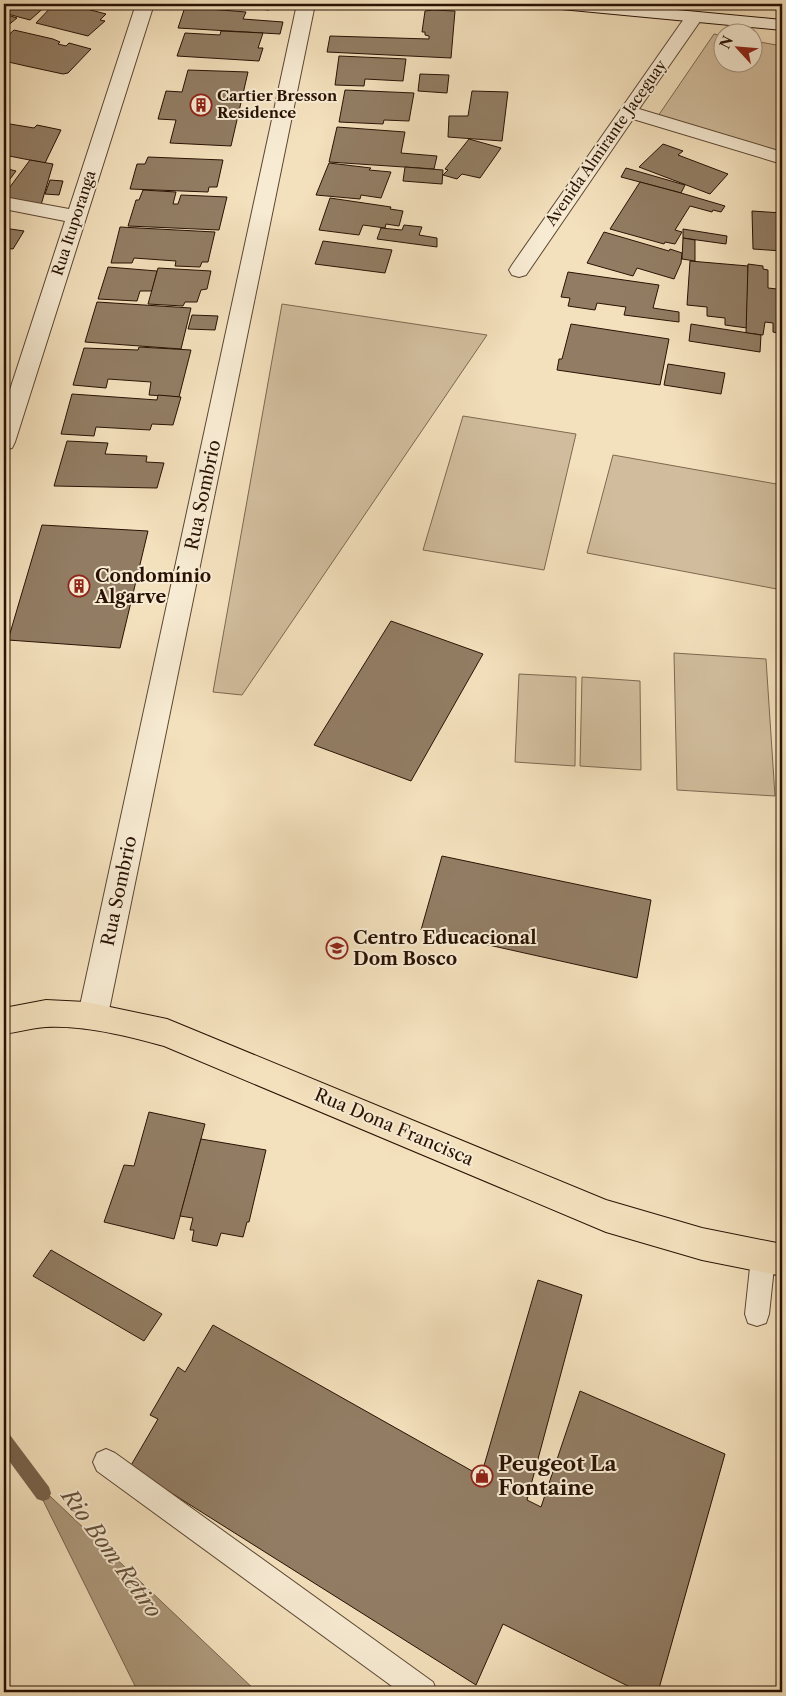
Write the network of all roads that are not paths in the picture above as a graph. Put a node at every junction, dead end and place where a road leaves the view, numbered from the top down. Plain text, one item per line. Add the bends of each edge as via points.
1 (145, 4) edge
2 (306, 4) edge
3 (561, 4) edge
4 (694, 17) junction
5 (782, 25) edge
6 (628, 112) junction
7 (782, 158) edge
8 (4, 203) edge
9 (76, 218) junction
10 (519, 270) dead end
11 (4, 442) edge
12 (93, 1015) junction
13 (4, 1021) edge
14 (773, 1259) edge
15 (757, 1314) dead end
16 (106, 1462) dead end
17 (423, 1692) edge

1 - 9 street, Rua Ituporanga
2 - 12 street, Rua Sombrio
3 - 4 street
4 - 5 street
4 - 6 street, Avenida Almirante Jaceguay
6 - 7 street
6 - 10 street, Avenida Almirante Jaceguay
8 - 9 street
9 - 11 street, Rua Ituporanga
12 - 13 main road, Rua Dona Francisca via 58,1013
12 - 14 main road, Rua Dona Francisca via 167,1034 606,1216 702,1244
14 - 15 lane
16 - 17 lane

